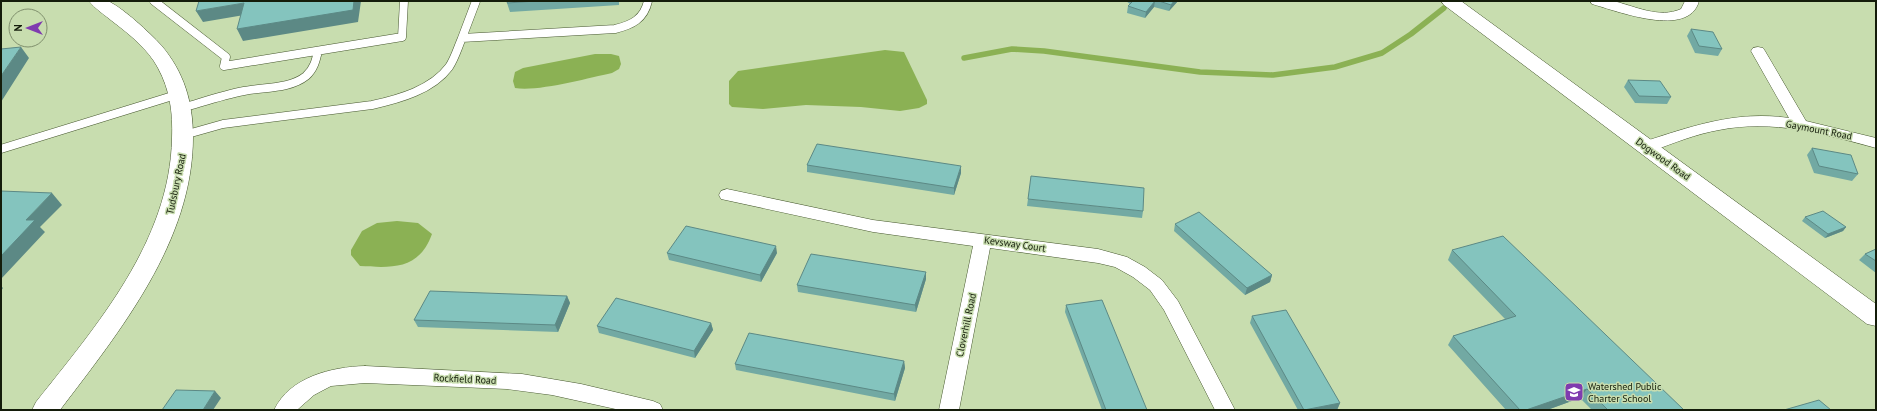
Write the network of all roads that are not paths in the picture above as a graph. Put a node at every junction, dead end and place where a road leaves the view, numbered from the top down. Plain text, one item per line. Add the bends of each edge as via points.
1 (98, 1) edge
2 (154, 1) edge
3 (404, 1) edge
4 (476, 1) edge
5 (648, 1) edge
6 (1450, 1) edge
7 (1597, 1) edge
8 (1692, 1) edge
9 (462, 38) junction
10 (318, 51) junction
11 (1758, 51) dead end
12 (180, 101) junction
13 (1800, 124) junction
14 (184, 135) junction
15 (1876, 143) edge
16 (1646, 147) junction
17 (1, 149) edge
18 (727, 195) dead end
19 (983, 240) junction
20 (1876, 317) edge
21 (45, 410) edge
22 (284, 410) edge
23 (653, 410) edge
24 (949, 410) edge
25 (1225, 410) edge

1 - 12 street, Tudsbury Road via 130,26 163,60 173,77
2 - 10 lane via 226,57 224,66
3 - 10 lane via 402,37
4 - 9 lane
5 - 9 lane via 642,17 635,23 615,29
6 - 16 street, Dogwood Road
7 - 8 street via 1635,11 1671,16 1681,15 1688,10
9 - 14 lane via 449,67 440,76 411,94 372,105 223,124
10 - 12 lane via 315,66 310,73 291,84
11 - 13 street
12 - 14 street, Tudsbury Road
12 - 17 lane
13 - 15 street, Gaymount Road
13 - 16 street, Gaymount Road via 1728,123 1703,128
14 - 21 street, Tudsbury Road via 179,180 170,216 144,268 114,318
16 - 20 street, Dogwood Road
18 - 19 street, Kevsway Court via 873,226
19 - 24 street, Cloverhill Road
19 - 25 street, Kevsway Court via 1098,256 1121,262 1139,272 1156,286 1171,306
22 - 23 street, Rockfield Road via 299,395 314,386 333,378 358,375 536,384 588,393

